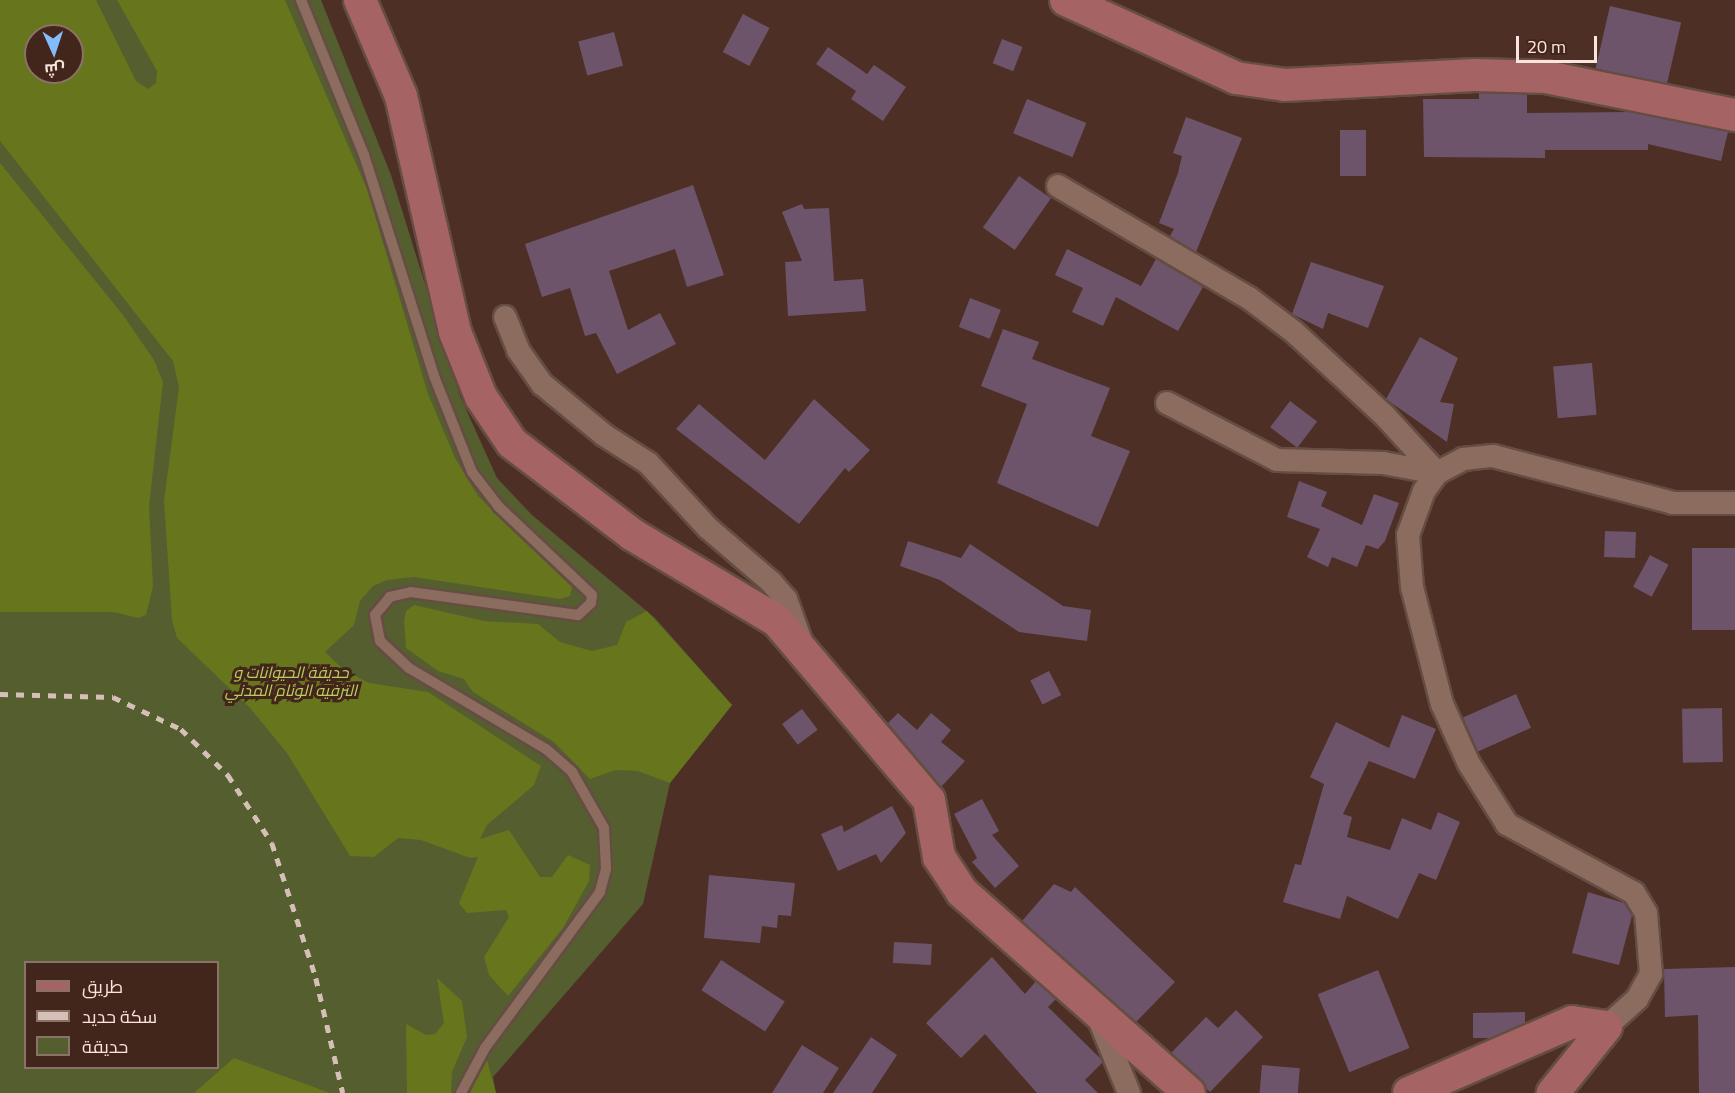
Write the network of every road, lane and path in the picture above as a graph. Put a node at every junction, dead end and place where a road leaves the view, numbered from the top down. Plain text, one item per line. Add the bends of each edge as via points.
1 (301, 0) edge
2 (360, 0) edge
3 (1066, 0) edge
4 (1735, 116) edge
5 (1058, 186) dead end
6 (505, 317) dead end
7 (1167, 403) dead end
8 (1437, 473) junction
9 (1735, 503) edge
10 (804, 650) junction
11 (1096, 1013) junction
12 (1606, 1027) junction
13 (461, 1093) edge
14 (1129, 1093) edge
15 (1189, 1093) edge
16 (1409, 1093) edge
17 (1553, 1093) edge

1 - 13 lane via 364,155 434,376 472,472 499,507 592,595 591,603 579,615 401,593 390,597 375,615 380,641 409,668 546,748 572,772 604,828 606,869 600,892 485,1048
2 - 10 street via 401,96 455,332 481,396 512,443 633,535 777,621
3 - 4 street via 1236,78 1286,85 1475,75 1546,77
5 - 8 street via 1249,298 1294,332 1385,416
6 - 10 street via 518,350 542,384 604,435 648,463 708,528 771,582 786,599
7 - 8 street via 1276,460 1383,463
8 - 9 street via 1463,459 1493,456 1673,503
8 - 12 street via 1408,535 1412,587 1442,704 1469,764 1507,824 1634,893 1646,913 1651,974 1637,999
10 - 11 street via 929,800 939,857 962,892
11 - 14 street
11 - 15 street
12 - 16 street via 1572,1022
12 - 17 street

